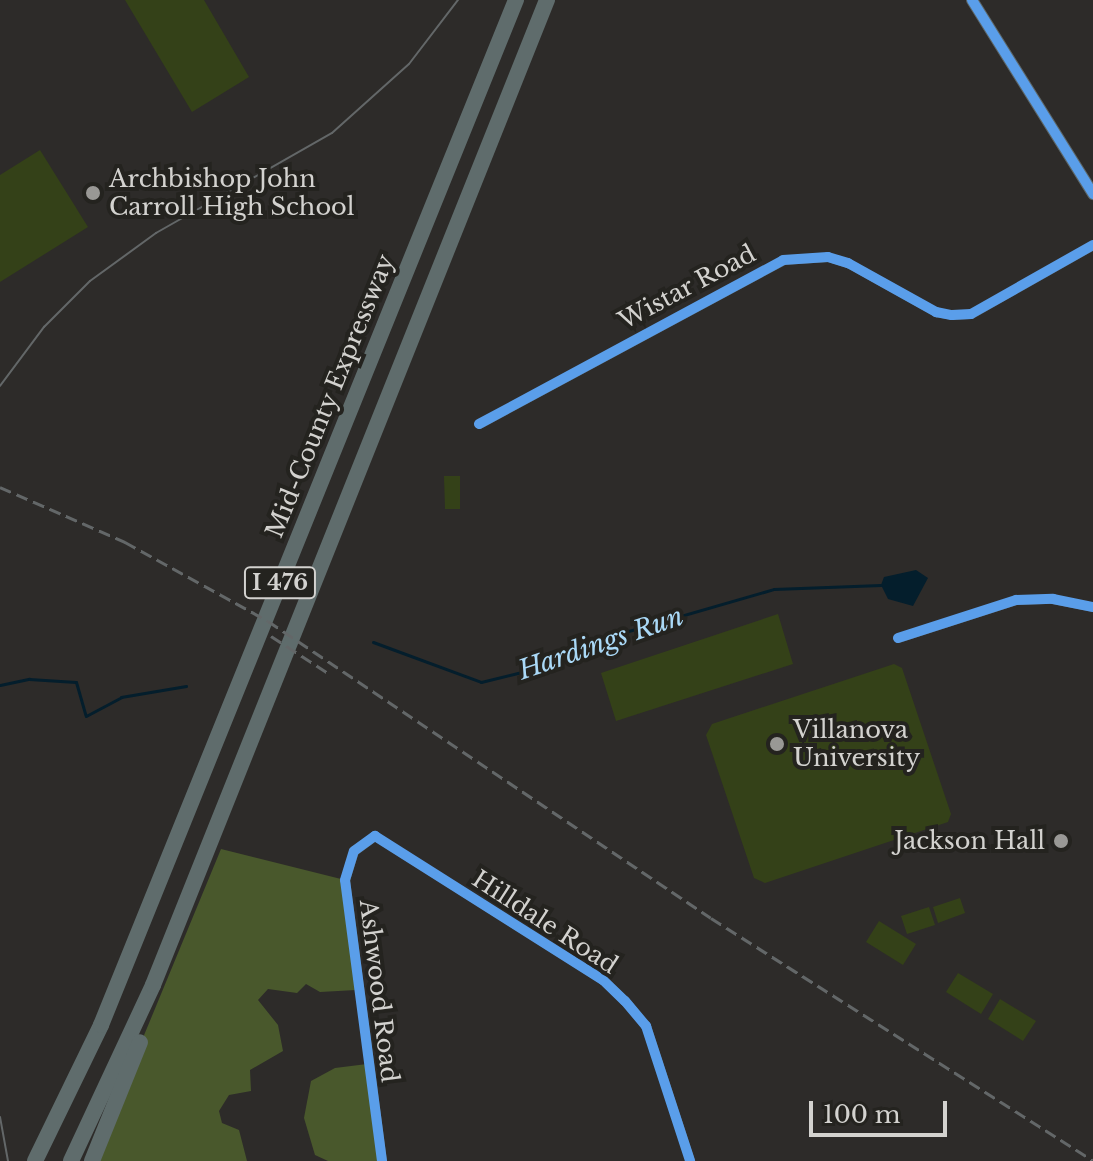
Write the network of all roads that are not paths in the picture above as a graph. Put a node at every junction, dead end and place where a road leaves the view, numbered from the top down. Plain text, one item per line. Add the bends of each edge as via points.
1 (516, 0) edge
2 (547, 0) edge
3 (972, 0) edge
4 (1093, 194) edge
5 (1093, 245) edge
6 (479, 424) dead end
7 (1093, 607) edge
8 (898, 638) dead end
9 (375, 836) joint
10 (173, 933) junction
11 (35, 1161) edge
12 (71, 1161) edge
13 (92, 1161) edge
14 (382, 1161) edge
15 (690, 1161) edge

1 - 11 highway, Mid-County Expressway / I 476 via 101,1025
2 - 10 highway, I 476
3 - 4 street
5 - 6 street, Wistar Road via 971,314 952,315 936,312 848,263 828,257 783,260
7 - 8 street via 1053,599 1016,600
9 - 14 street, Ashwood Road via 354,851 345,880
9 - 15 street, Hilldale Road via 603,980 625,1001 646,1026
10 - 12 highway, I 476
10 - 13 highway via 146,1026

